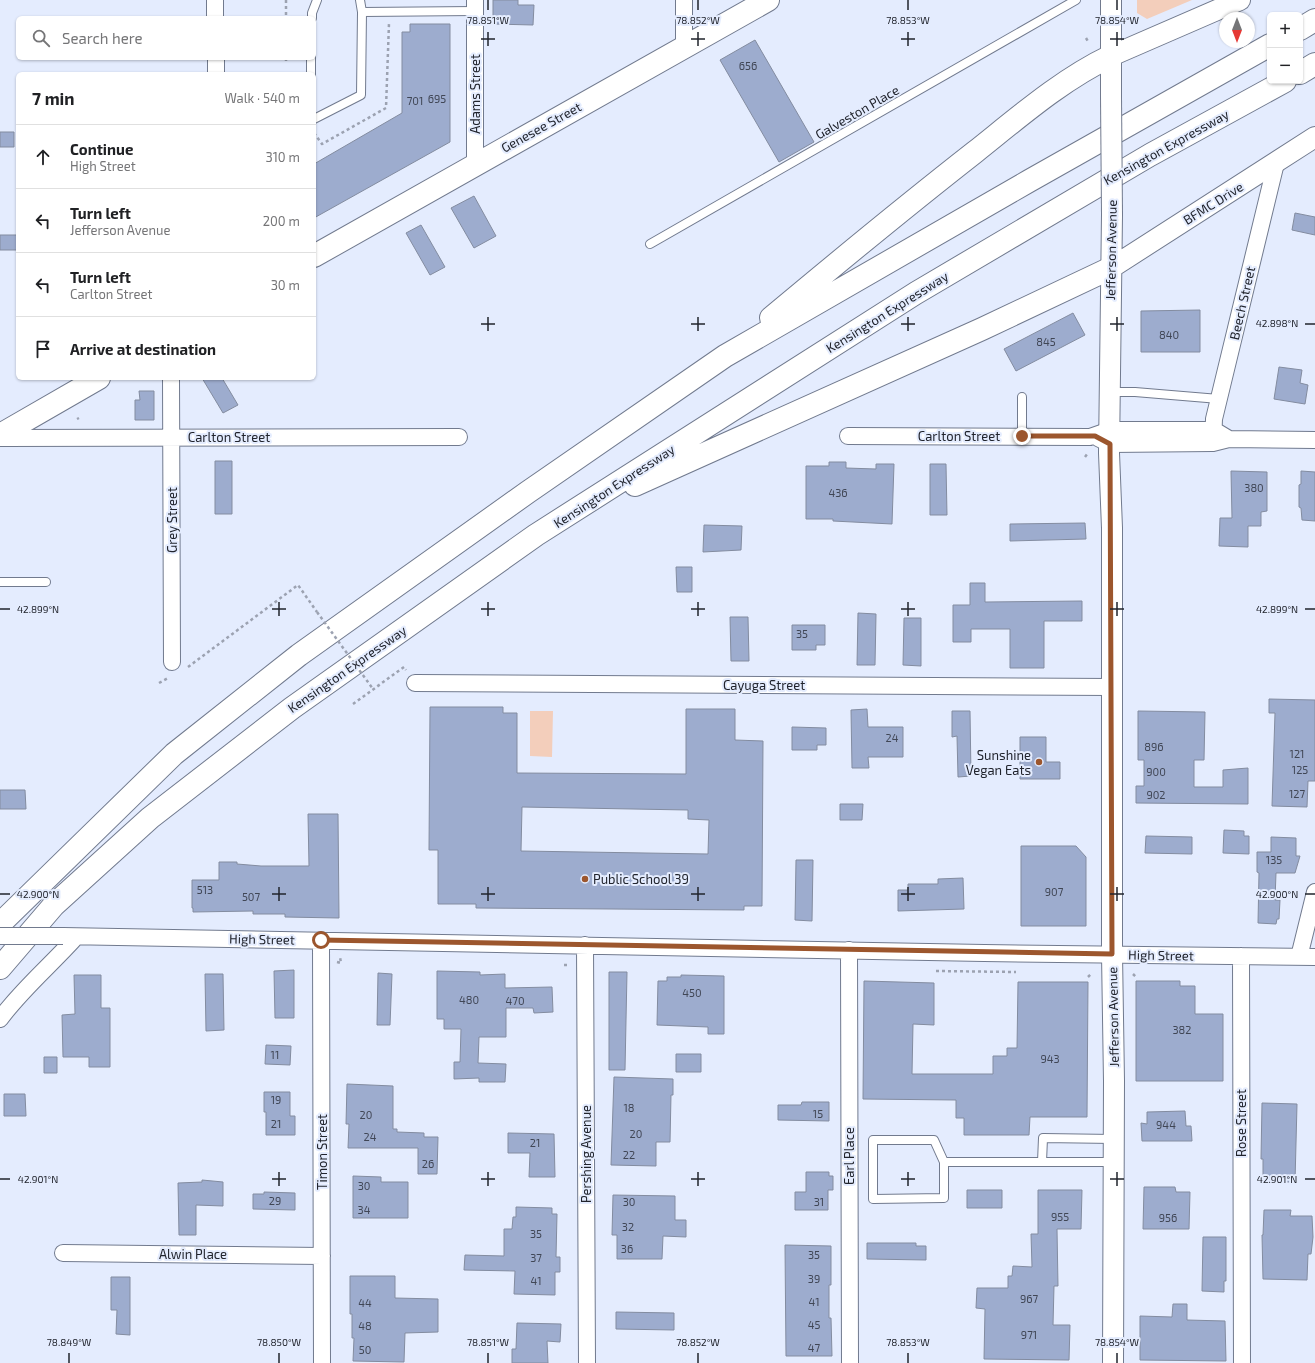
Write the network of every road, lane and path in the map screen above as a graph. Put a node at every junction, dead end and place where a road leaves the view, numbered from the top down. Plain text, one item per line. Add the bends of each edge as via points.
1 (215, 0) edge
2 (286, 0) edge
3 (317, 0) edge
4 (360, 0) edge
5 (684, 0) edge
6 (768, 0) edge
7 (1076, 0) edge
8 (1111, 0) edge
9 (1240, 0) edge
10 (475, 6) edge
11 (362, 12) junction
12 (215, 16) edge
13 (286, 16) edge
14 (312, 16) edge
15 (1139, 18) dead end
16 (1315, 20) edge
17 (389, 22) dead end
18 (1135, 25) dead end
19 (1303, 27) edge
20 (1086, 38) dead end
21 (1089, 43) dead end
22 (1267, 47) edge
23 (684, 48) junction
24 (1111, 56) junction
25 (216, 60) edge
26 (286, 60) edge
27 (311, 60) edge
28 (286, 64) dead end
29 (1315, 64) edge
30 (1303, 71) edge
31 (216, 72) edge
32 (311, 72) edge
33 (1280, 84) edge
34 (316, 118) edge
35 (316, 132) dead end
36 (1315, 137) edge
37 (1276, 163) junction
38 (475, 164) junction
39 (650, 244) dead end
40 (316, 255) edge
41 (1111, 268) junction
42 (725, 356) junction
43 (96, 380) edge
44 (171, 380) edge
45 (1110, 392) junction
46 (1022, 397) dead end
47 (1219, 399) junction
48 (458, 436) dead end
49 (848, 436) dead end
50 (1022, 436) junction
51 (0, 437) edge
52 (1105, 437) junction
53 (1213, 437) junction
54 (171, 438) junction
55 (1315, 440) edge
56 (536, 536) junction
57 (0, 582) edge
58 (46, 582) dead end
59 (404, 667) dead end
60 (176, 670) junction
61 (159, 683) dead end
62 (415, 683) dead end
63 (1112, 687) junction
64 (373, 689) junction
65 (353, 704) dead end
66 (1315, 892) edge
67 (0, 924) edge
68 (0, 936) edge
69 (70, 937) junction
70 (321, 940) junction
71 (585, 945) junction
72 (849, 950) junction
73 (1112, 954) junction
74 (1241, 956) junction
75 (1307, 957) edge
76 (340, 958) dead end
77 (341, 963) dead end
78 (0, 968) edge
79 (936, 971) dead end
80 (1016, 972) dead end
81 (1092, 973) dead end
82 (1133, 974) dead end
83 (1088, 977) dead end
84 (1136, 977) dead end
85 (0, 1019) edge
86 (1114, 1139) junction
87 (944, 1162) junction
88 (1042, 1162) junction
89 (1114, 1162) junction
90 (63, 1253) dead end
91 (322, 1256) junction
92 (322, 1363) edge
93 (587, 1363) edge
94 (850, 1363) edge
95 (1113, 1363) edge
96 (1242, 1363) edge

1 - 12 street
2 - 13 path
3 - 14 lane
4 - 11 lane
5 - 23 street
6 - 23 main road, Genesee Street
7 - 39 lane, Galveston Place
8 - 24 street, Jefferson Avenue
9 - 24 street
10 - 11 lane
10 - 38 street, Adams Street
11 - 34 lane via 361,95
15 - 18 path
16 - 19 main road
17 - 35 path via 386,108 322,144
20 - 21 path
22 - 42 main road
23 - 38 main road, Genesee Street
24 - 41 street, Jefferson Avenue, bridge
24 - 42 main road via 1089,67 1036,104 877,229
25 - 31 street
26 - 28 path
27 - 32 lane
29 - 30 main road
33 - 56 main road, Kensington Expressway via 1150,155 916,293
36 - 37 street, BFMC Drive
37 - 41 street, BFMC Drive
37 - 47 street, Beech Street
38 - 40 main road, Genesee Street
41 - 45 street, Jefferson Avenue
41 - 56 main road via 634,486
42 - 67 main road via 299,655 174,754
43 - 51 main road
44 - 54 street, Grey Street
45 - 47 lane
45 - 52 street, Jefferson Avenue
46 - 50 lane
47 - 53 street, Beech Street
48 - 54 street, Carlton Street
49 - 50 street, Carlton Street
50 - 52 street, Carlton Street
51 - 54 street, Carlton Street
52 - 53 street, Carlton Street
52 - 63 street, Jefferson Avenue
53 - 55 street
54 - 60 street, Grey Street
56 - 78 main road, Kensington Expressway via 292,708 150,818 54,905
57 - 58 lane
59 - 64 path
60 - 61 path
60 - 64 path, bridge via 298,585
62 - 63 street, Cayuga Street
63 - 73 street, Jefferson Avenue
64 - 65 path
66 - 75 street
68 - 69 street, High Street, bridge
69 - 70 street, High Street
69 - 85 street via 54,961 30,983
70 - 71 street, High Street
70 - 91 street, Timon Street
71 - 72 street, High Street
71 - 93 street, Pershing Avenue
72 - 73 street, High Street
72 - 94 street, Earl Place
73 - 74 street, High Street
73 - 86 street, Jefferson Avenue
74 - 75 street, High Street
74 - 96 street, Rose Street
76 - 77 path
79 - 80 path
81 - 83 path
82 - 84 path
86 - 88 lane via 1043,1138
86 - 89 street, Jefferson Avenue
87 - 87 lane via 944,1198 873,1199 873,1140 934,1140
87 - 88 lane
88 - 89 lane
89 - 95 street, Jefferson Avenue
90 - 91 street, Alwin Place
91 - 92 street, Timon Street

